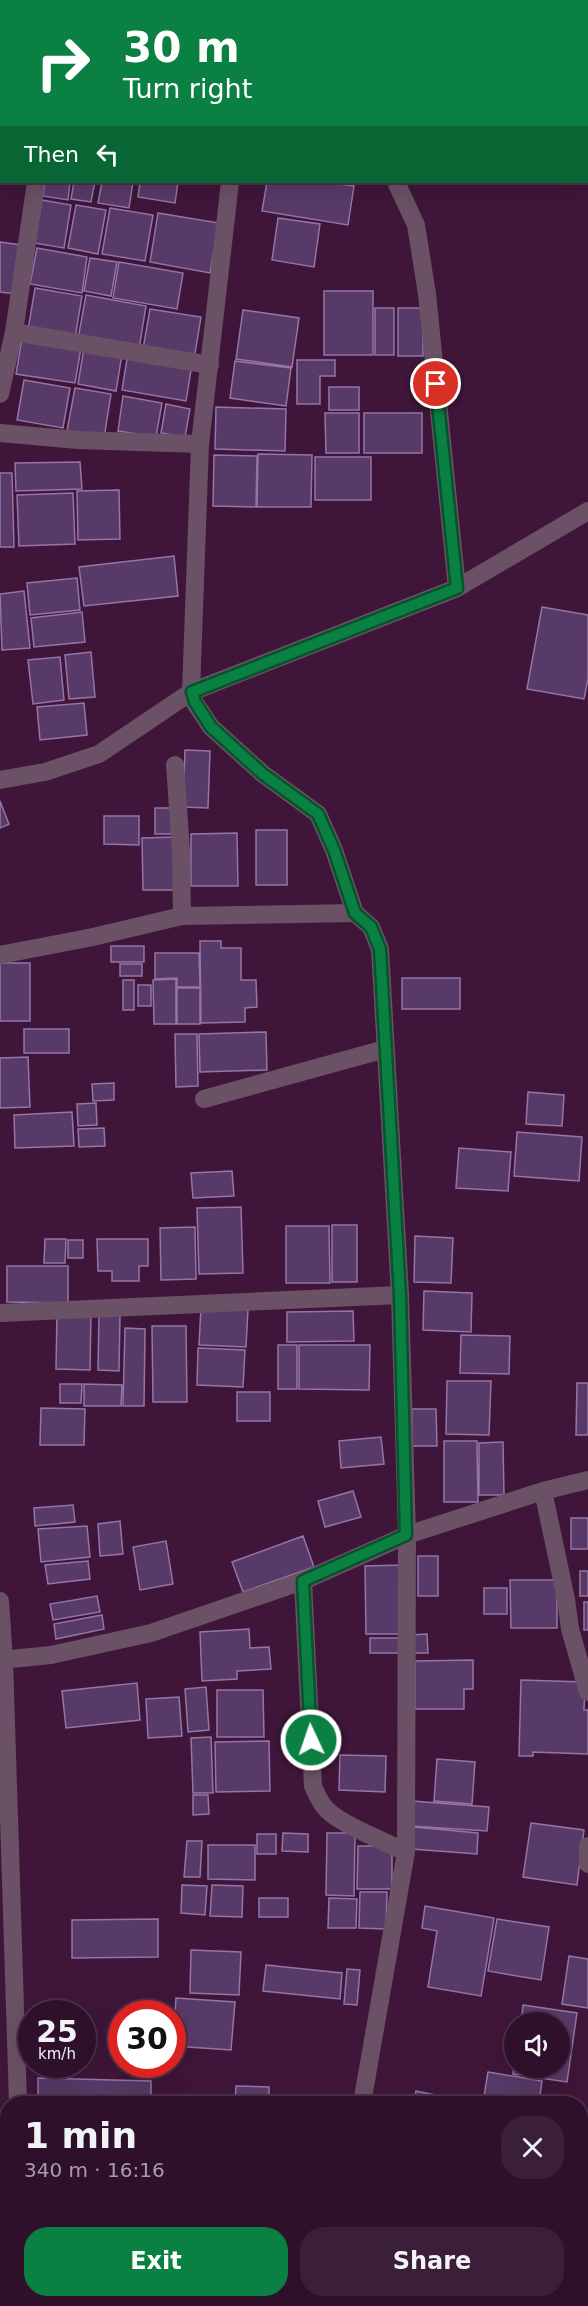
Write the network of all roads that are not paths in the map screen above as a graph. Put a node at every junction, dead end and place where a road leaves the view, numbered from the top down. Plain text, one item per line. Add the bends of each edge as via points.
1 (36, 183) edge
2 (230, 183) edge
3 (396, 183) edge
4 (14, 332) junction
5 (210, 364) junction
6 (0, 394) edge
7 (0, 433) edge
8 (200, 444) junction
9 (588, 511) edge
10 (457, 588) junction
11 (193, 697) junction
12 (175, 765) dead end
13 (0, 780) edge
14 (355, 913) junction
15 (182, 916) junction
16 (0, 956) edge
17 (386, 1049) junction
18 (204, 1099) dead end
19 (400, 1295) junction
20 (0, 1312) edge
21 (588, 1480) edge
22 (543, 1491) junction
23 (406, 1535) junction
24 (303, 1581) junction
25 (0, 1601) edge
26 (2, 1660) edge
27 (588, 1692) edge
28 (588, 1846) edge
29 (406, 1852) junction
30 (588, 1864) edge
31 (18, 2096) edge
32 (363, 2096) edge

1 - 4 street
2 - 5 street
3 - 10 street via 416,225 427,294
4 - 5 street
4 - 6 street
5 - 8 street
7 - 8 street via 69,440
8 - 11 street
9 - 10 street
10 - 11 street
11 - 13 street via 99,754 45,772
11 - 14 street via 211,727 263,774 318,814
12 - 15 street
14 - 15 street
14 - 17 street via 371,927 380,949
15 - 16 street
17 - 18 street
17 - 19 street
19 - 20 street
19 - 23 street
21 - 22 street
22 - 23 street
22 - 27 street via 570,1629
23 - 24 street
23 - 29 street
24 - 26 street via 151,1633 51,1655
24 - 29 street via 313,1786 318,1799 339,1819
25 - 26 street
26 - 31 street
28 - 30 street
29 - 32 street

